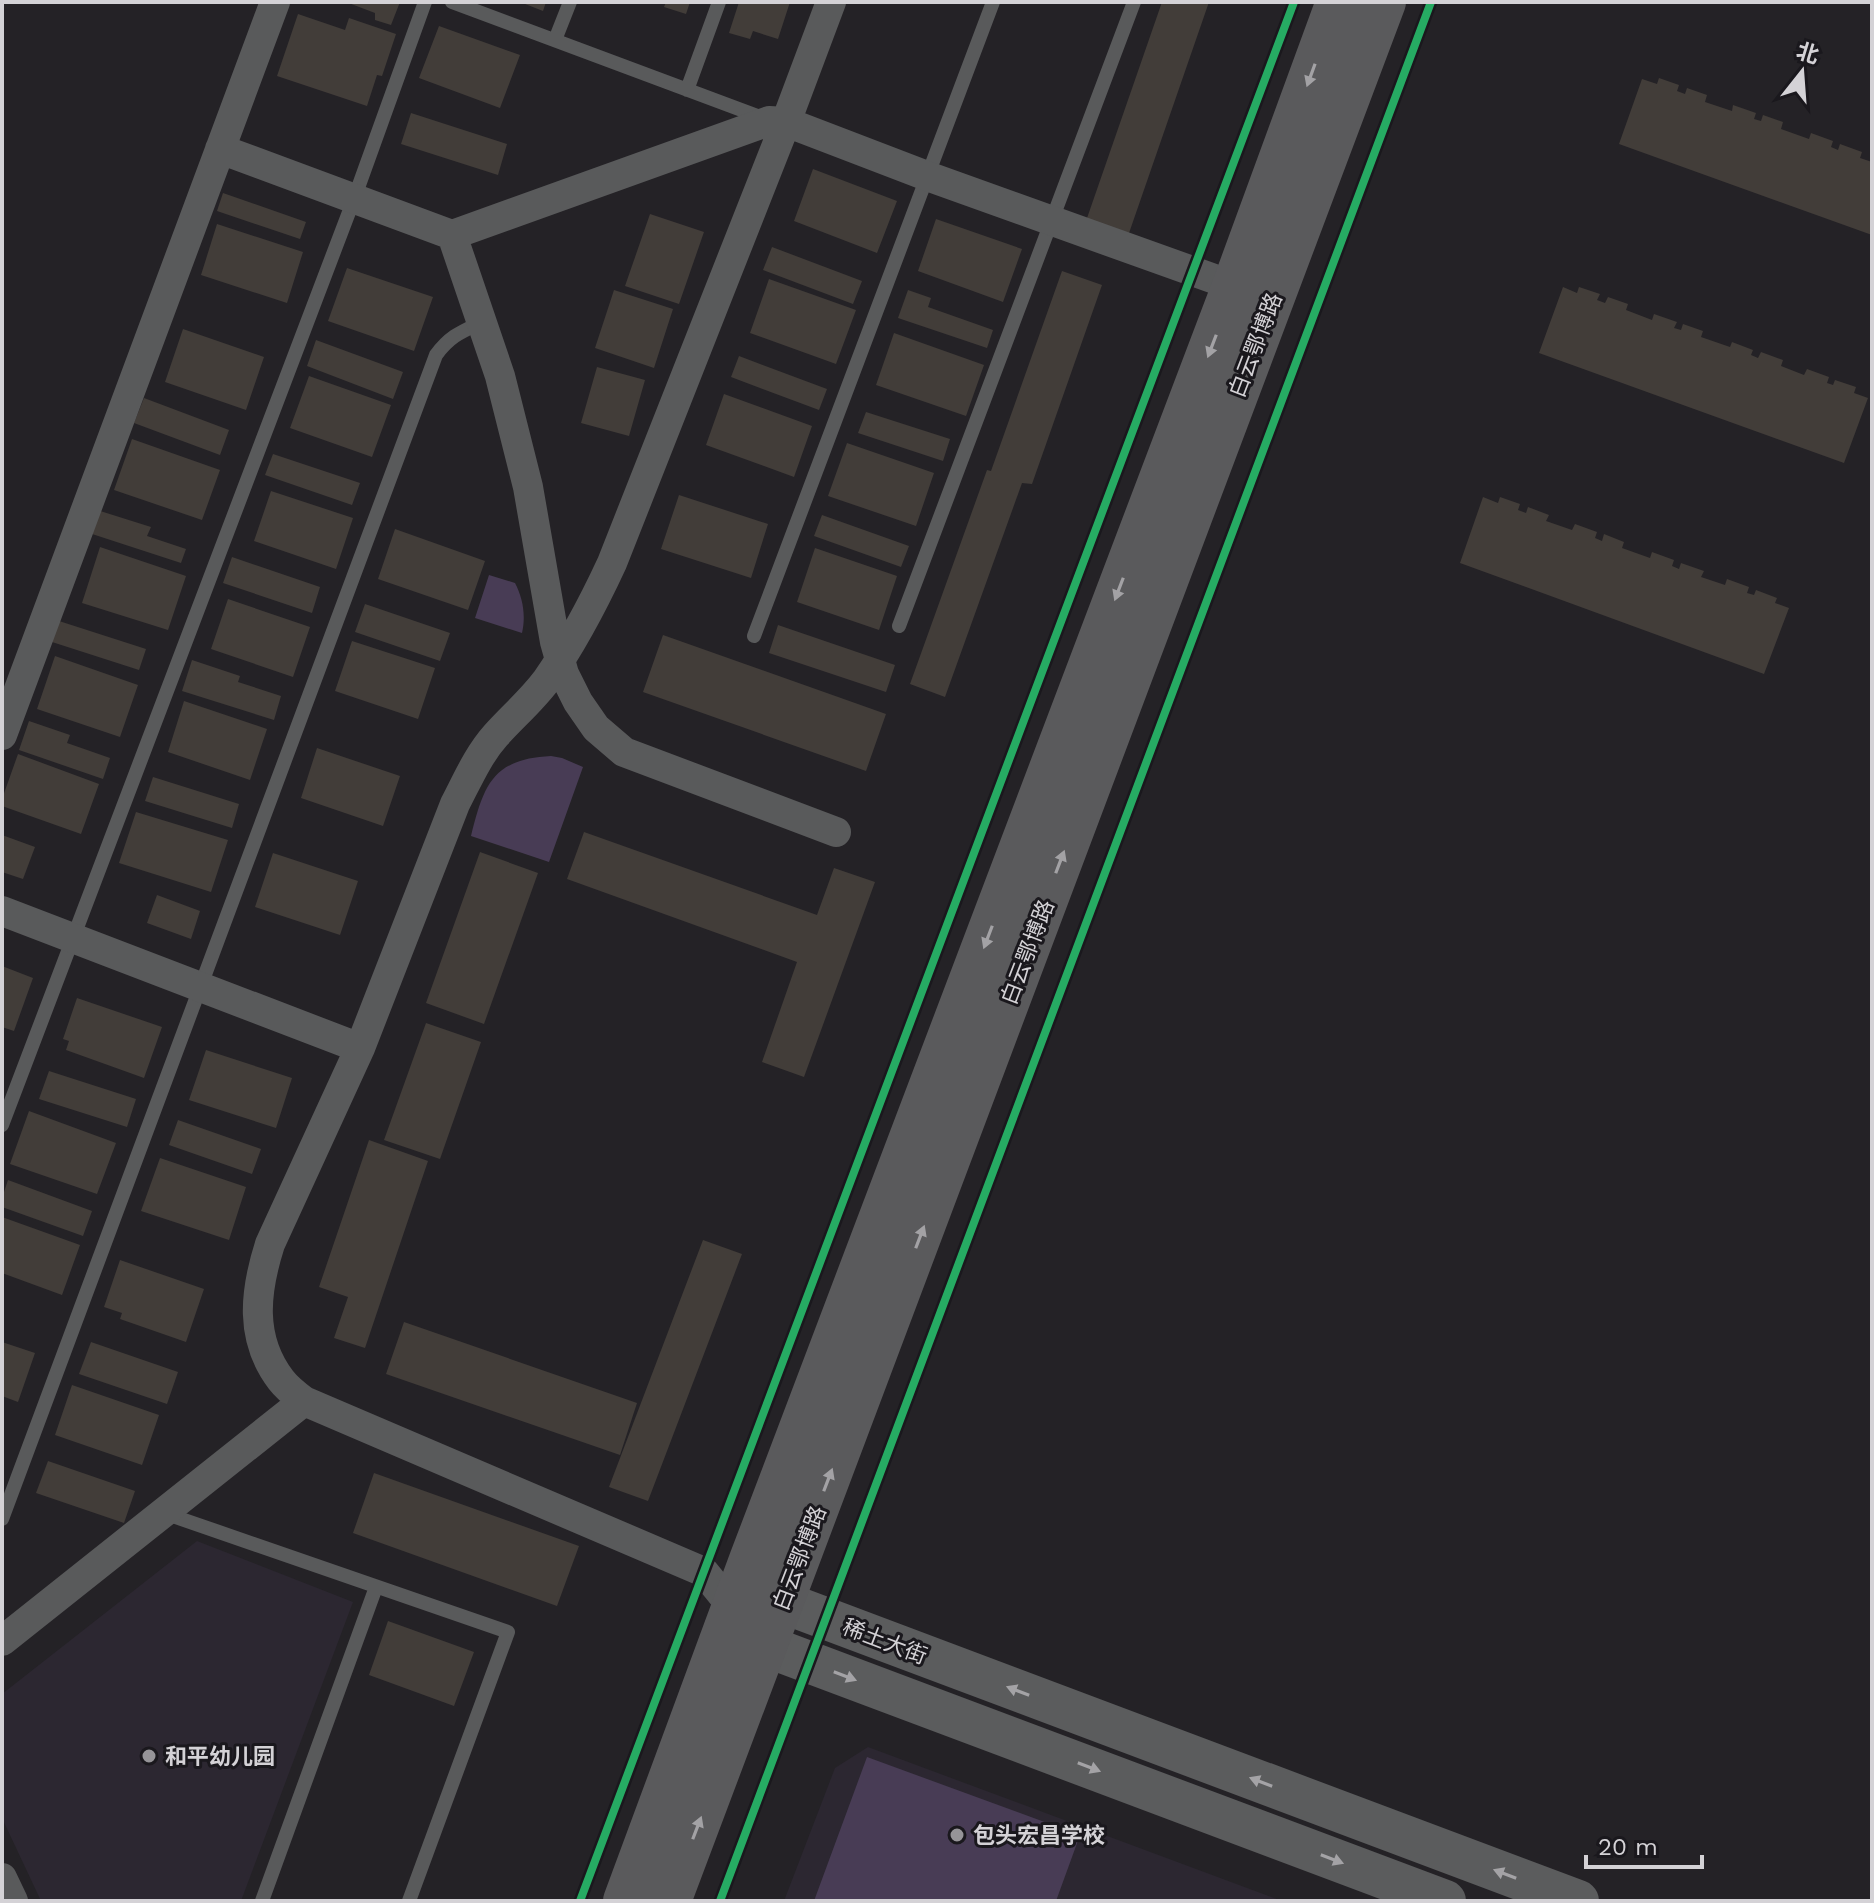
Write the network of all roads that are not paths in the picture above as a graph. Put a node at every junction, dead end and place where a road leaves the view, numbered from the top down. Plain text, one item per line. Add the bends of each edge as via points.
1 (275, 2) edge
2 (425, 2) edge
3 (452, 2) edge
4 (570, 2) edge
5 (719, 2) edge
6 (831, 2) edge
7 (993, 2) edge
8 (1134, 2) edge
9 (1338, 2) edge
10 (1384, 2) edge
11 (555, 40) junction
12 (687, 90) junction
13 (777, 121) junction
14 (220, 149) junction
15 (927, 176) junction
16 (354, 199) junction
17 (1052, 221) junction
18 (452, 235) junction
19 (1234, 286) junction
20 (482, 322) junction
21 (899, 626) dead end
22 (754, 636) dead end
23 (560, 658) junction
24 (2, 735) edge
25 (836, 832) dead end
26 (2, 911) edge
27 (73, 938) junction
28 (200, 986) junction
29 (360, 1048) junction
30 (2, 1125) edge
31 (304, 1401) junction
32 (163, 1513) junction
33 (2, 1519) edge
34 (376, 1587) junction
35 (782, 1602) junction
36 (734, 1609) junction
37 (2, 1641) edge
38 (766, 1646) junction
39 (2, 1878) edge
40 (13, 1901) edge
41 (262, 1901) edge
42 (409, 1901) edge
43 (625, 1901) edge
44 (669, 1901) edge
45 (1445, 1901) edge
46 (1578, 1901) edge

1 - 14 street
2 - 16 lane
3 - 11 lane
4 - 11 lane
5 - 12 lane
6 - 13 street
7 - 15 lane
8 - 17 lane
9 -> 19 main road, 白云鄂博路
35 -> 10 main road, 白云鄂博路
11 - 12 lane
12 - 13 lane
13 - 15 street
13 - 18 street
13 - 23 street via 612,563
14 - 16 street
14 - 24 street
15 - 17 street
15 - 22 lane
16 - 18 street
16 - 27 lane
17 - 19 street
17 - 21 lane
18 - 20 street
19 -> 36 main road, 白云鄂博路
20 - 23 street via 528,487
20 - 28 lane via 456,334 436,355
23 - 25 street via 578,702 596,728 624,752
23 - 29 street via 472,770
26 - 27 street
27 - 28 street
27 - 30 lane
28 - 29 street
28 - 33 lane
29 - 31 street via 260,1276 259,1333 282,1382
31 - 32 street
31 - 36 street via 704,1572
32 - 34 lane
32 - 37 street
34 - 41 lane
34 - 42 lane via 508,1632
35 - 36 main road, 稀土大街
35 - 38 main road, 白云鄂博路
46 -> 35 main road, 稀土大街
36 - 38 main road, 稀土大街
36 - 43 main road, 白云鄂博路
44 -> 38 main road, 白云鄂博路
38 -> 45 main road, 稀土大街
39 - 40 street

